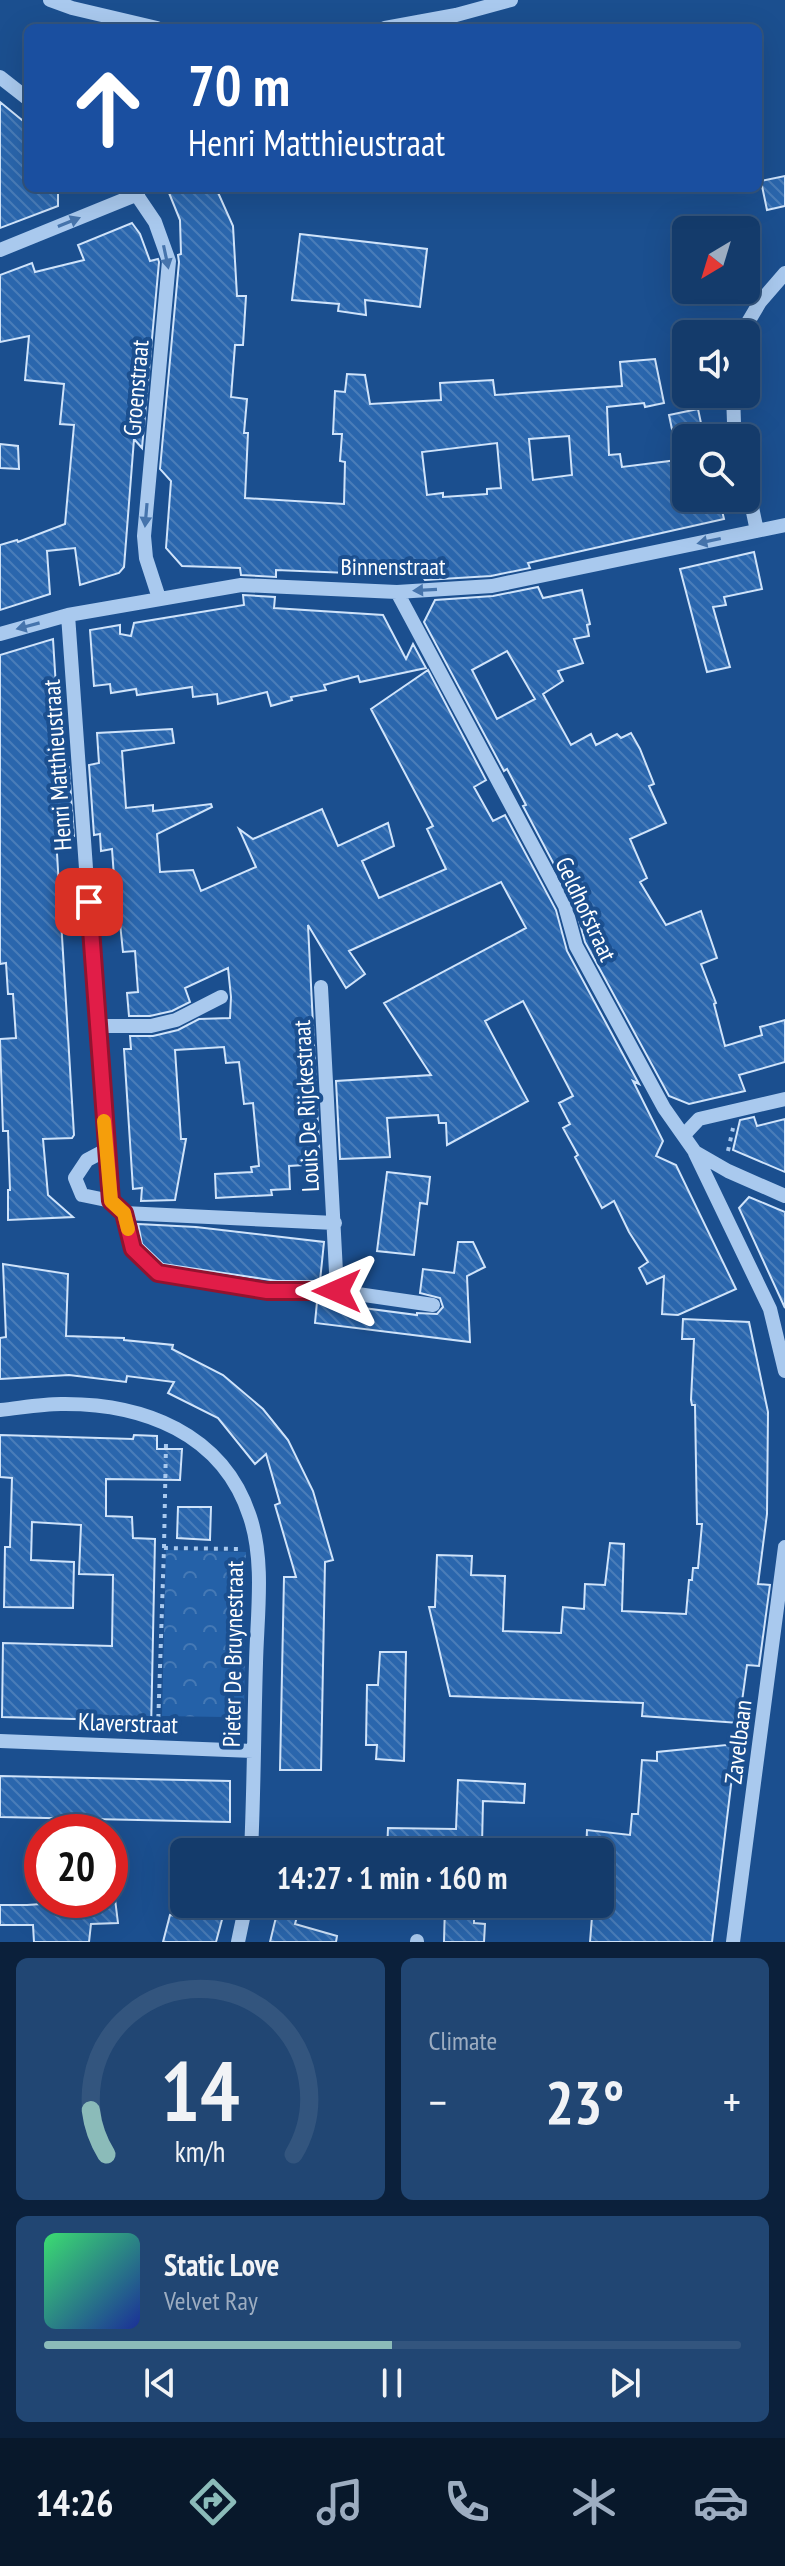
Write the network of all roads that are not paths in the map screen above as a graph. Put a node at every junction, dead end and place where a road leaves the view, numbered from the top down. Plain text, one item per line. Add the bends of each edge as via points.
1 (50, 0) edge
2 (511, 0) edge
3 (140, 24) edge
4 (407, 24) edge
5 (0, 77) edge
6 (24, 96) edge
7 (133, 192) edge
8 (136, 192) edge
9 (0, 250) edge
10 (785, 273) edge
11 (749, 320) edge
12 (753, 512) edge
13 (785, 525) edge
14 (757, 531) junction
15 (397, 592) junction
16 (159, 598) junction
17 (68, 615) junction
18 (0, 634) edge
19 (321, 987) dead end
20 (221, 997) dead end
21 (98, 1026) junction
22 (785, 1099) edge
23 (684, 1135) junction
24 (106, 1150) junction
25 (695, 1152) junction
26 (785, 1196) edge
27 (111, 1201) junction
28 (124, 1213) junction
29 (335, 1223) junction
30 (337, 1291) junction
31 (433, 1305) dead end
32 (785, 1371) edge
33 (0, 1410) edge
34 (785, 1547) edge
35 (0, 1741) edge
36 (253, 1751) junction
37 (251, 1838) edge
38 (243, 1918) edge
39 (238, 1942) edge
40 (733, 1942) edge

1 - 3 street
2 - 4 street
5 - 6 street
9 -> 7 street
8 -> 16 street, Groenstraat via 155,222 169,261 144,536
10 - 11 street
12 - 14 street
13 - 14 street, Binnenstraat
14 -> 15 street, Binnenstraat via 492,586
15 - 16 street, Binnenstraat via 241,585
15 - 23 street, Geldhofstraat via 565,906 576,946
16 - 17 street, Binnenstraat
17 -> 18 street, Binnenstraat
17 - 21 street, Henri Matthieustraat
19 - 29 street, Louis De Rijckestraat
20 - 21 street via 176,1020 151,1026
21 - 24 street, Henri Matthieustraat
22 - 23 street via 699,1119
23 - 25 street, Geldhofstraat
24 - 27 street, Henri Matthieustraat
24 - 27 street via 87,1160 75,1178 82,1195
25 - 26 street, Geldhofstraat
25 - 32 street via 770,1309
27 - 28 street
28 - 29 street, Louis De Rijckestraat
28 - 30 street via 133,1249 158,1273 267,1291
29 - 30 street, Louis De Rijckestraat
30 - 31 street
33 - 36 street, Pieter De Bruynestraat via 60,1404 113,1407 167,1423 205,1447 231,1473 251,1517 257,1550
34 - 40 street, Zavelbaan
35 - 36 street, Klaverstraat
36 - 37 street, Pieter De Bruynestraat
38 - 39 street

